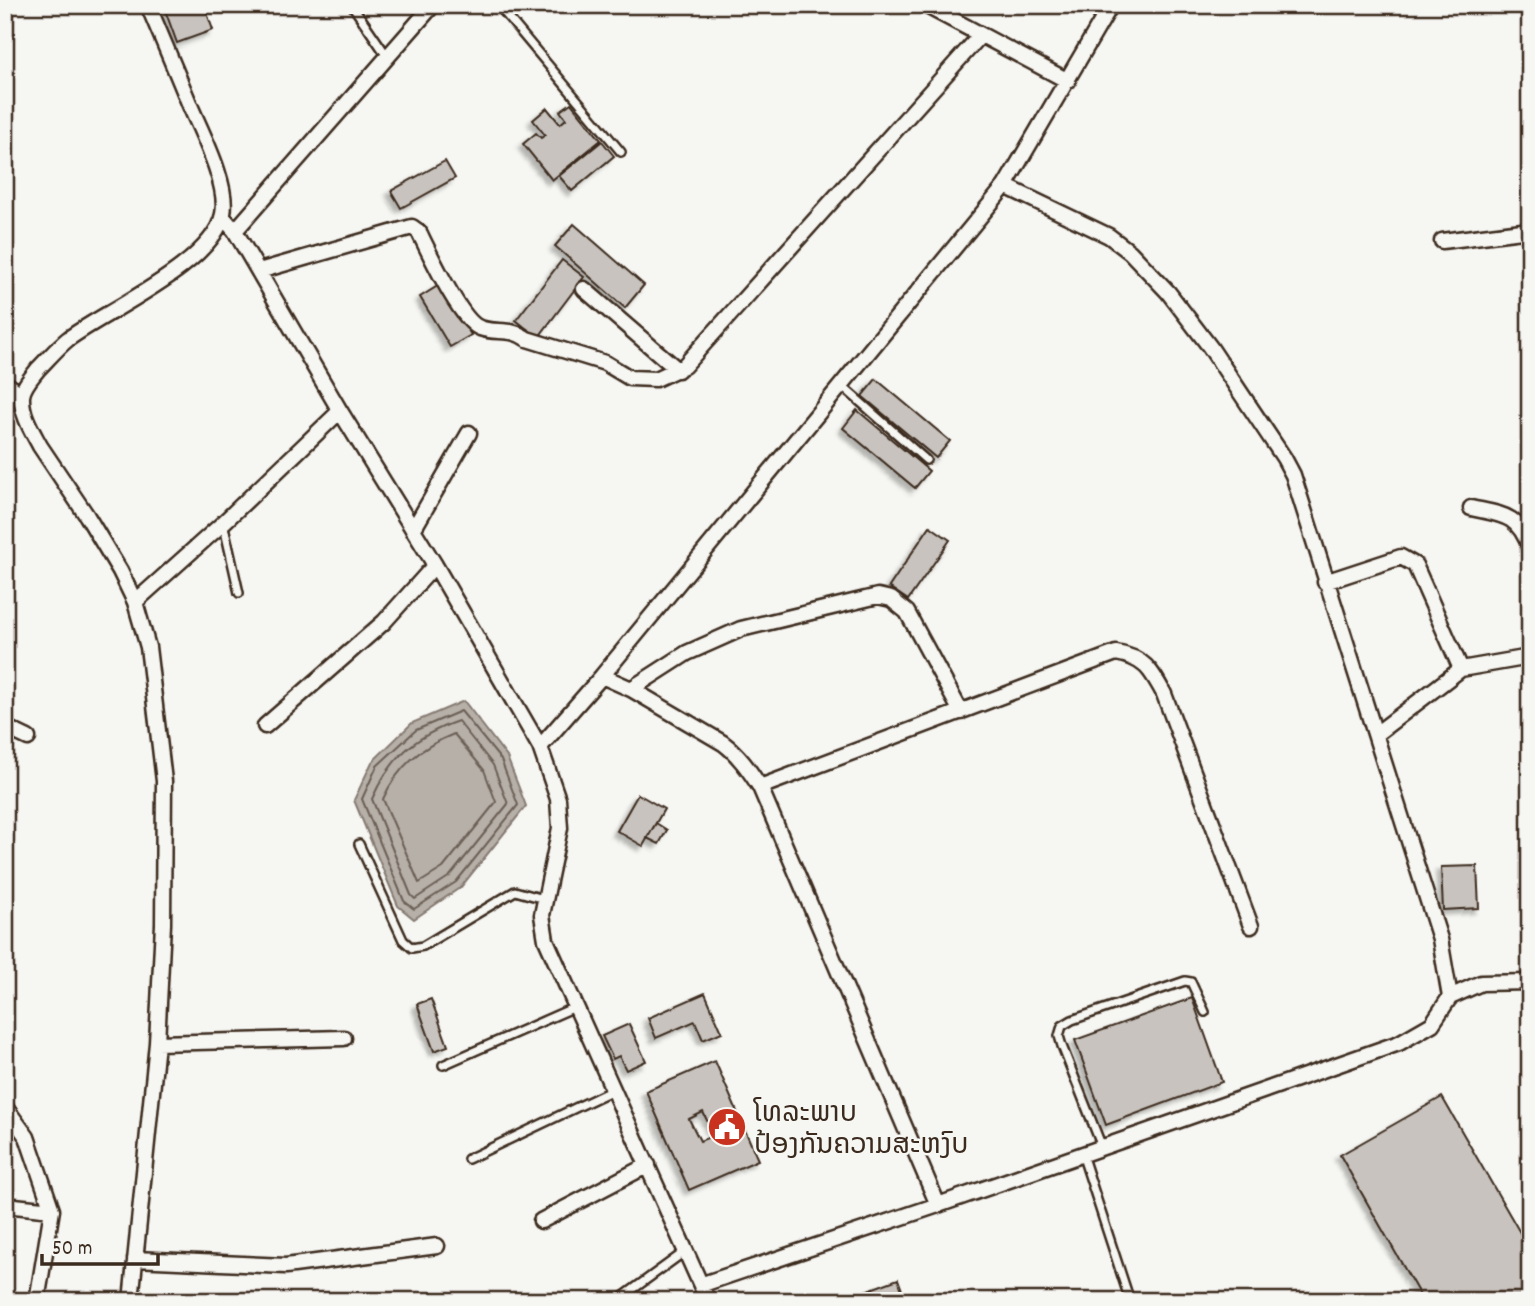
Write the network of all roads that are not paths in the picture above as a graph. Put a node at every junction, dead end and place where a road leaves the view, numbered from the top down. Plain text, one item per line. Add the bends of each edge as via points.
1 (148, 5) edge
2 (352, 5) edge
3 (433, 5) edge
4 (498, 5) edge
5 (925, 5) edge
6 (1111, 5) edge
7 (980, 36) junction
8 (388, 57) junction
9 (1068, 81) junction
10 (621, 152) dead end
11 (1005, 186) junction
12 (222, 217) junction
13 (1530, 229) edge
14 (235, 231) junction
15 (1441, 241) dead end
16 (258, 271) junction
17 (584, 289) dead end
18 (678, 370) junction
19 (5, 383) edge
20 (841, 385) junction
21 (22, 395) junction
22 (340, 411) junction
23 (468, 433) dead end
24 (926, 460) dead end
25 (1471, 508) dead end
26 (223, 522) junction
27 (413, 530) junction
28 (1530, 548) edge
29 (435, 565) junction
30 (1325, 582) junction
31 (239, 593) dead end
32 (135, 602) junction
33 (1530, 657) edge
34 (1461, 669) junction
35 (602, 676) junction
36 (631, 689) junction
37 (961, 712) junction
38 (5, 726) edge
39 (265, 726) dead end
40 (1376, 734) junction
41 (28, 738) dead end
42 (540, 747) junction
43 (760, 787) junction
44 (359, 844) dead end
45 (544, 899) junction
46 (1251, 926) dead end
47 (1530, 982) edge
48 (1450, 996) junction
49 (575, 1007) junction
50 (1205, 1012) dead end
51 (344, 1038) dead end
52 (157, 1043) junction
53 (443, 1065) dead end
54 (614, 1090) junction
55 (5, 1107) edge
56 (1102, 1147) junction
57 (1082, 1153) junction
58 (468, 1159) dead end
59 (648, 1165) junction
60 (5, 1205) edge
61 (938, 1205) junction
62 (52, 1210) junction
63 (541, 1221) dead end
64 (437, 1246) dead end
65 (687, 1250) junction
66 (135, 1258) junction
67 (703, 1284) junction
68 (37, 1301) edge
69 (131, 1301) edge
70 (617, 1301) edge
71 (708, 1301) edge
72 (1130, 1301) edge

1 - 12 street via 216,167
2 - 8 lane
3 - 8 street
4 - 10 lane
5 - 7 street
6 - 9 street
7 - 9 street
7 - 18 street
8 - 14 street
9 - 11 street
11 - 20 street
11 - 30 street via 1109,236 1168,292 1284,458
12 - 14 street
12 - 21 street via 186,263 69,339 34,374
13 - 15 street
14 - 16 street
16 - 18 street via 412,227 471,324 519,333 605,363 630,378 656,379
16 - 22 street
17 - 18 street
19 - 21 street
20 - 24 lane
20 - 35 street
21 - 32 street via 23,410 40,446 87,516
22 - 26 street
22 - 27 street
23 - 27 street
25 - 28 street via 1513,519
26 - 31 lane
26 - 32 street
27 - 29 street
29 - 39 street via 384,622
29 - 42 street
30 - 34 street via 1401,557 1407,559 1415,565
30 - 40 street
32 - 52 street via 148,647 164,781
33 - 34 street
34 - 40 street
35 - 36 street
35 - 42 street
36 - 37 street via 687,653 741,629 878,596 891,599 907,612
36 - 43 street via 723,743
37 - 43 street
37 - 46 street via 1116,653 1134,656 1151,671 1164,694
38 - 41 street
40 - 48 street via 1440,939
42 - 45 street via 558,799 560,828
43 - 61 street
44 - 45 lane via 402,940 412,948 423,946 515,891
45 - 49 street via 547,940
47 - 48 street via 1480,983
48 - 56 street via 1432,1024 1399,1043
49 - 53 lane
49 - 54 street
50 - 56 lane via 1195,987 1185,981 1062,1026 1062,1046
51 - 52 street
52 - 66 street
54 - 58 lane
54 - 59 street
55 - 62 street via 27,1138
56 - 57 street
57 - 61 street
57 - 72 lane
59 - 63 street
59 - 65 street
60 - 62 street
61 - 67 street
62 - 68 street
64 - 66 street via 286,1266
65 - 67 street
65 - 70 lane
66 - 69 street
67 - 71 street

